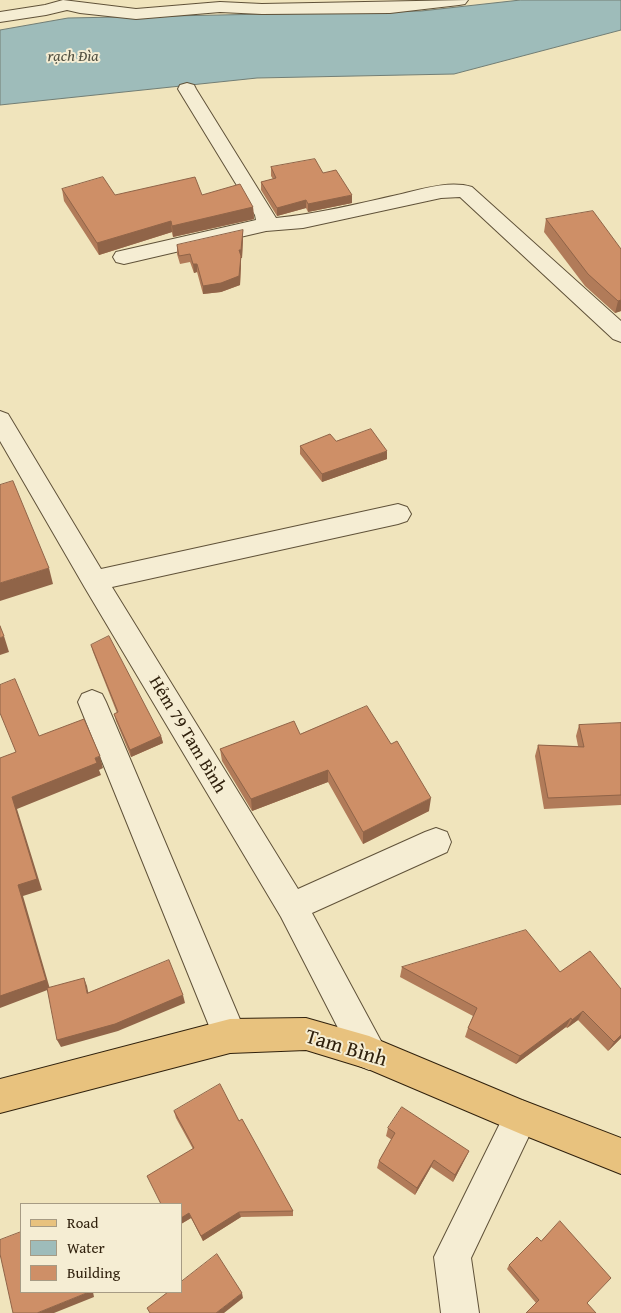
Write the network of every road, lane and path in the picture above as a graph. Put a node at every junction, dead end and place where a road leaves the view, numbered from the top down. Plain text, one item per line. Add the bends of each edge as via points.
1 (459, 0) edge
2 (0, 17) edge
3 (187, 89) dead end
4 (263, 224) junction
5 (124, 257) dead end
6 (621, 334) edge
7 (0, 420) edge
8 (398, 514) dead end
9 (94, 581) junction
10 (92, 702) dead end
11 (436, 842) dead end
12 (292, 907) junction
13 (230, 1036) junction
14 (369, 1053) junction
15 (0, 1096) edge
16 (521, 1118) junction
17 (621, 1156) edge
18 (460, 1313) edge

1 - 2 street via 390,8 220,7 136,14 68,4
3 - 4 street via 265,215
4 - 5 street
4 - 6 street via 303,222 441,192 465,191
7 - 9 street, Hẻm 79 Tam Bình
8 - 9 street
9 - 12 street, Hẻm 79 Tam Bình
10 - 13 street
11 - 12 street
12 - 14 street, Hẻm 79 Tam Bình
13 - 14 main road, Tam Bình via 306,1034
13 - 15 main road, Tam Bình
14 - 16 main road, Tam Bình
16 - 17 main road, Tam Bình
16 - 18 street via 452,1257

